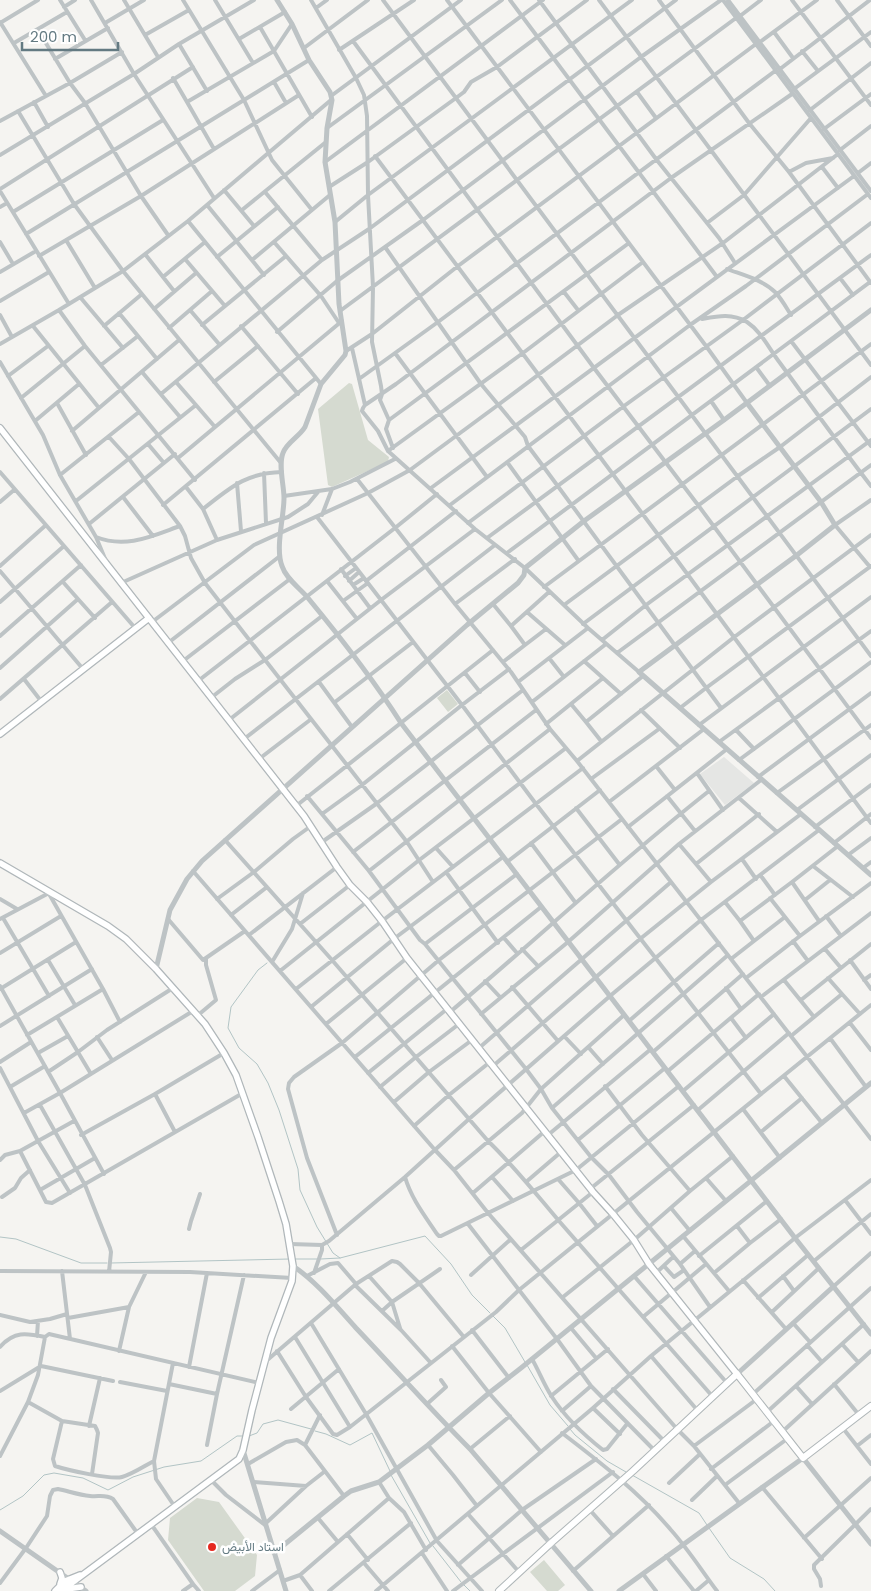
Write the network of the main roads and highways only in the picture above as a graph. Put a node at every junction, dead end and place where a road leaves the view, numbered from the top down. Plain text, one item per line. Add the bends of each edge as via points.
1 (0, 428) edge
2 (151, 620) junction
3 (0, 734) edge
4 (0, 863) edge
5 (737, 1374) junction
6 (871, 1406) edge
7 (60, 1572) road end
8 (84, 1589) edge
9 (59, 1590) edge
10 (499, 1591) edge

1 - 2 main road
2 - 3 main road
2 - 5 main road via 296,806 350,885 367,902 421,976 634,1240 649,1264
4 - 9 main road via 126,939 195,1013 236,1075 279,1201 293,1264 292,1278 271,1338 239,1459
5 - 6 main road via 803,1458
5 - 10 main road
7 - 9 main road
8 - 9 main road

